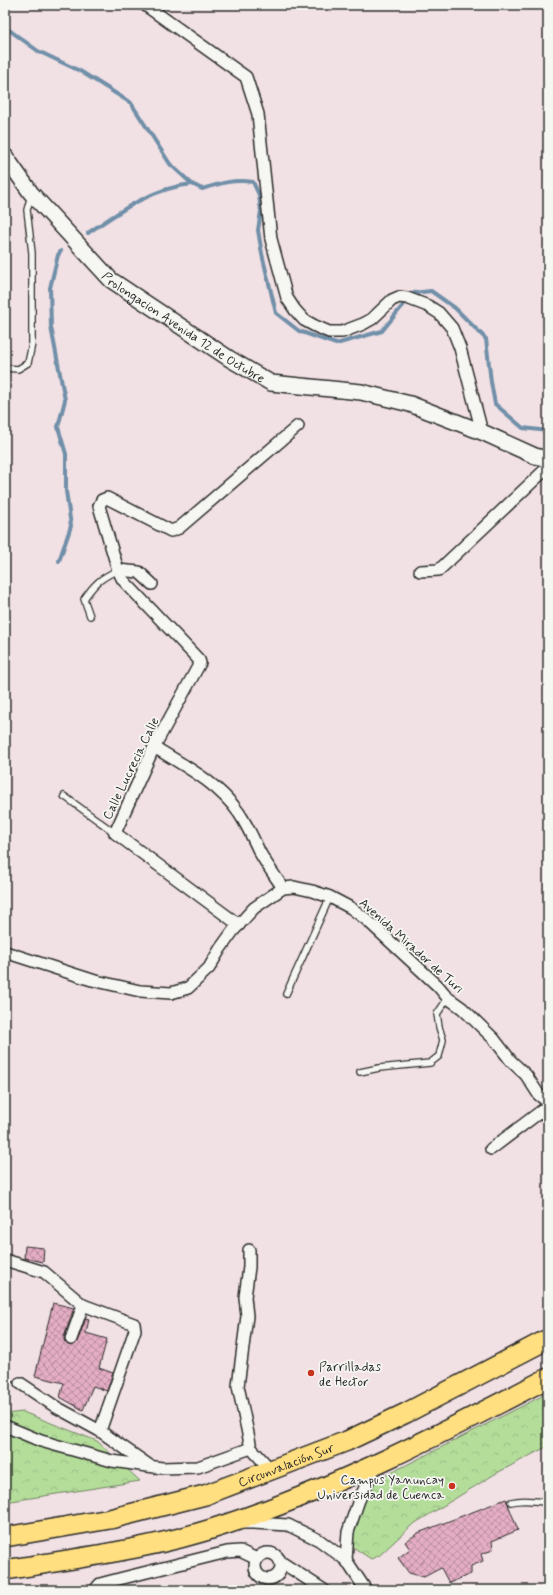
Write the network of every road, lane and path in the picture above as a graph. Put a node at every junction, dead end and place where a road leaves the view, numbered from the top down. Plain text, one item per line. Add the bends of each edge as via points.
1 (145, 5) edge
2 (5, 156) edge
3 (31, 193) junction
4 (5, 368) edge
5 (298, 426) dead end
6 (482, 432) junction
7 (548, 459) edge
8 (548, 467) edge
9 (118, 570) junction
10 (420, 572) dead end
11 (152, 584) dead end
12 (90, 616) dead end
13 (154, 747) junction
14 (64, 796) dead end
15 (115, 833) junction
16 (283, 888) junction
17 (330, 897) junction
18 (239, 925) junction
19 (5, 952) edge
20 (286, 994) dead end
21 (448, 998) junction
22 (360, 1072) dead end
23 (548, 1102) edge
24 (548, 1106) edge
25 (491, 1149) dead end
26 (249, 1250) dead end
27 (5, 1260) edge
28 (83, 1305) junction
29 (71, 1339) dead end
30 (548, 1339) edge
31 (548, 1378) edge
32 (20, 1383) dead end
33 (5, 1426) edge
34 (100, 1430) junction
35 (251, 1448) junction
36 (377, 1463) junction
37 (152, 1467) junction
38 (271, 1470) junction
39 (510, 1502) dead end
40 (548, 1502) edge
41 (224, 1526) junction
42 (5, 1537) edge
43 (257, 1559) junction
44 (346, 1560) junction
45 (281, 1562) junction
46 (5, 1570) edge
47 (95, 1590) edge
48 (324, 1590) edge
49 (366, 1590) edge

1 - 6 street via 246,77 258,114 271,239 287,298 295,310 304,320 329,332 342,332 363,324 399,297 425,304 439,313 452,328 460,348
2 - 3 main road, Prolongacion Avenida 12 de Octubre
3 - 4 lane via 26,210 32,253 32,344 28,363 18,369
3 - 6 main road, Prolongacion Avenida 12 de Octubre via 111,280 230,359 271,382 361,392 410,404
5 - 9 street via 179,528 171,530 107,498 102,500 99,506
6 - 7 main road, Prolongacion Avenida 12 de Octubre via 535,456
8 - 10 street via 439,570
9 - 11 street via 139,572
9 - 12 lane via 95,583 84,599
9 - 13 street, Calle Lucrecia Calle via 123,580 197,656 200,664
13 - 15 street, Calle Lucrecia Calle
13 - 16 street via 197,773 222,794 238,813
14 - 15 lane
15 - 18 street, Calle Lucrecia Calle
16 - 17 street, Avenida Mirador de Turi via 294,887
16 - 18 street via 254,908
17 - 20 lane
17 - 21 street, Avenida Mirador de Turi via 367,920
18 - 19 street via 220,949 210,968 188,988 172,993 140,991 98,982
21 - 22 lane via 437,1014 443,1040 439,1056 430,1064
21 - 23 street, Avenida Mirador de Turi via 494,1039 526,1075 539,1095
24 - 25 street
26 - 35 street via 246,1316 238,1386
27 - 28 street via 44,1272
28 - 29 street
28 - 34 street via 134,1324 135,1330
30 - 38 highway, Circunvalación Sur via 347,1441
31 - 36 highway via 475,1417
32 - 34 street via 56,1407
33 - 37 street via 40,1441 112,1461
34 - 37 street
35 - 37 street via 198,1467
35 - 38 street
36 - 41 highway via 327,1486
36 - 44 street via 359,1500 348,1532
38 - 42 highway, Circunvalación Sur via 205,1495 110,1519
39 - 40 lane via 522,1499
41 - 44 street via 253,1523 288,1525 319,1540
41 - 46 highway via 132,1549
43 - 45 street via 260,1555 270,1553
43 - 45 street via 255,1569 266,1578 280,1572
43 - 47 street via 240,1551 227,1552 100,1584
44 - 49 street
45 - 48 street

